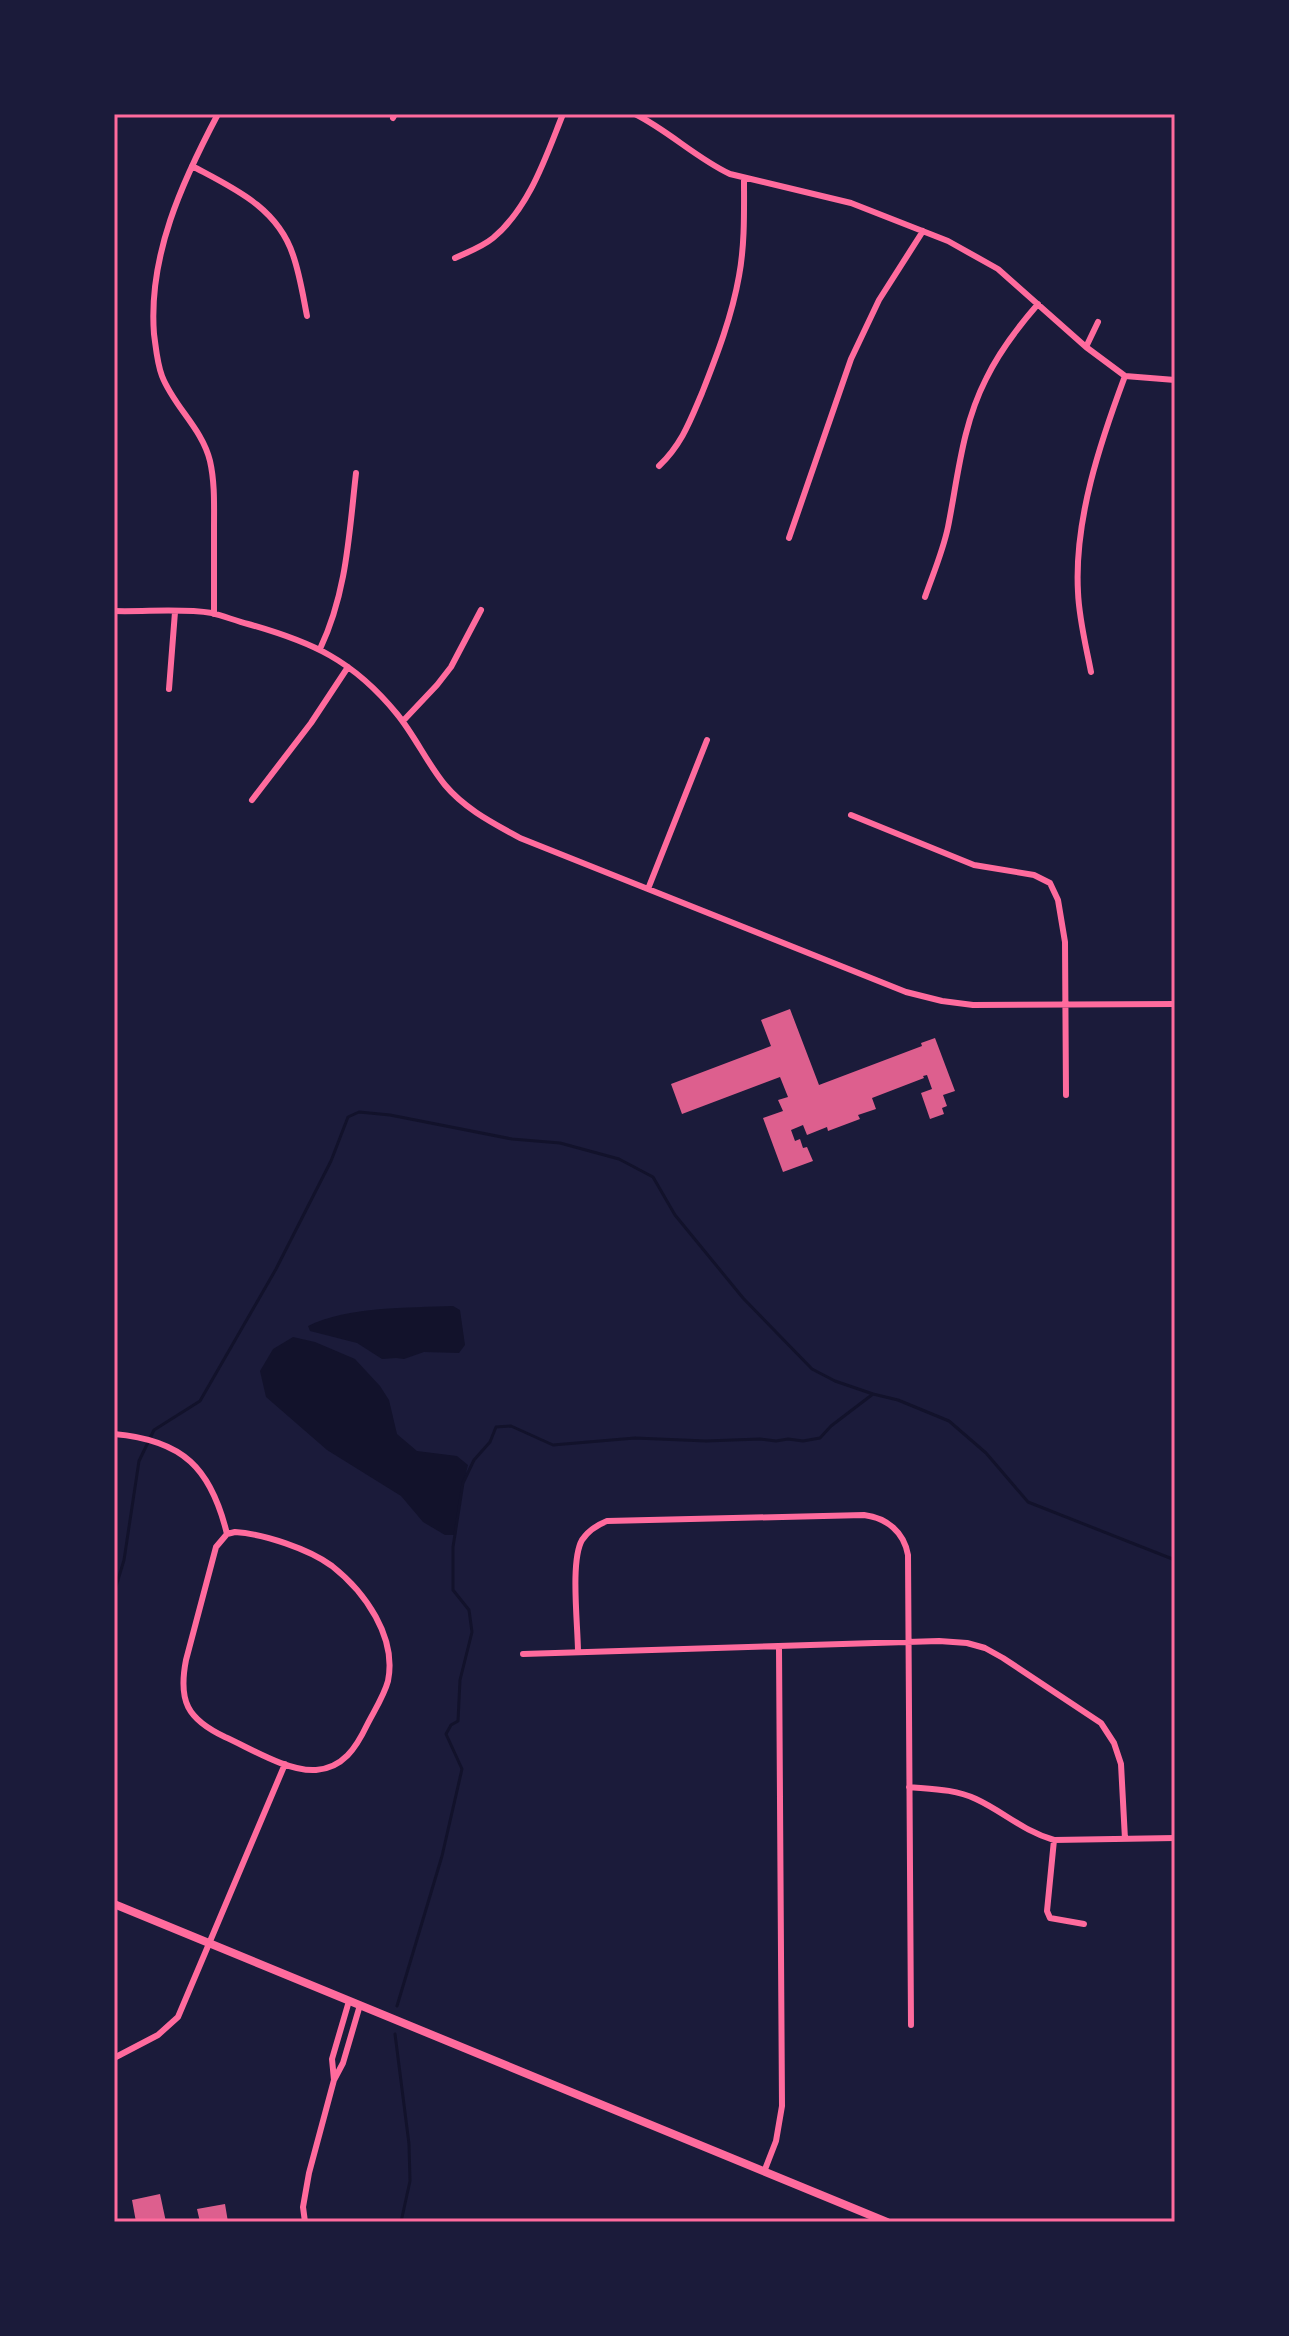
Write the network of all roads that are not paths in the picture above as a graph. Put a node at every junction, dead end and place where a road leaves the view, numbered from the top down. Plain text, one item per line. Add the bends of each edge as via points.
1 (218, 114) edge
2 (563, 114) edge
3 (635, 114) edge
4 (192, 166) junction
5 (744, 178) junction
6 (923, 231) junction
7 (455, 258) dead end
8 (1038, 304) junction
9 (307, 316) dead end
10 (1098, 322) dead end
11 (1086, 347) junction
12 (1125, 376) junction
13 (1175, 380) edge
14 (659, 466) dead end
15 (356, 473) dead end
16 (789, 538) dead end
17 (925, 597) dead end
18 (481, 610) dead end
19 (114, 611) edge
20 (175, 612) junction
21 (214, 614) junction
22 (320, 649) junction
23 (348, 667) junction
24 (1091, 672) dead end
25 (169, 689) dead end
26 (403, 721) junction
27 (707, 740) dead end
28 (252, 800) dead end
29 (851, 815) dead end
30 (648, 889) junction
31 (1175, 1004) edge
32 (1066, 1005) junction
33 (1066, 1095) dead end
34 (114, 1434) edge
35 (227, 1534) junction
36 (909, 1643) junction
37 (779, 1648) junction
38 (578, 1652) junction
39 (523, 1654) dead end
40 (285, 1764) junction
41 (909, 1787) junction
42 (1175, 1838) edge
43 (1125, 1839) junction
44 (1054, 1840) junction
45 (114, 1904) edge
46 (1084, 1924) dead end
47 (209, 1943) junction
48 (349, 2001) junction
49 (360, 2005) junction
50 (911, 2025) dead end
51 (114, 2058) edge
52 (334, 2080) junction
53 (764, 2172) junction
54 (305, 2222) edge
55 (887, 2222) edge

1 - 4 street
2 - 7 street via 514,215 492,239
3 - 5 street via 714,166
4 - 9 street via 259,204 274,220 293,256
4 - 21 street via 161,249 153,321 160,372 210,460
5 - 6 street via 829,197
5 - 14 street via 742,254 730,314 688,425
6 - 8 street via 983,259
6 - 16 street via 879,300 851,359
8 - 11 street
8 - 17 street via 1009,340 976,401 947,531
10 - 11 street
11 - 12 street
12 - 13 street
12 - 24 street via 1102,444 1081,540 1077,590
15 - 22 street via 341,593
18 - 26 street via 451,667
19 - 20 street
20 - 21 street
20 - 25 street
21 - 22 street
22 - 23 street
23 - 26 street
23 - 28 street
26 - 30 street via 444,783 470,808 520,838
27 - 30 street
29 - 32 street via 974,865 1034,875 1050,883 1062,918
30 - 32 street via 924,998 973,1005
31 - 32 street
32 - 33 street
34 - 35 street via 152,1441 196,1466 216,1497
35 - 40 street via 216,1547 186,1660 184,1700 209,1730
35 - 40 street via 259,1535 331,1566 365,1600 386,1640 387,1682 351,1753 320,1770
36 - 37 street
36 - 38 street via 907,1548 900,1534 882,1520 864,1515 613,1520 593,1528 579,1548
36 - 41 street
36 - 43 street via 985,1648 1101,1723 1121,1764
37 - 38 street
37 - 53 street via 782,2106
38 - 39 street
40 - 47 street
41 - 44 street via 968,1795 1035,1835
41 - 50 street
42 - 43 street
43 - 44 street
44 - 46 street via 1047,1911 1050,1918
45 - 47 main road
47 - 48 main road
47 - 51 street via 178,2017 158,2035
48 - 49 main road
48 - 52 street via 332,2059
49 - 52 street
49 - 53 main road
52 - 54 street via 309,2173
53 - 55 main road

